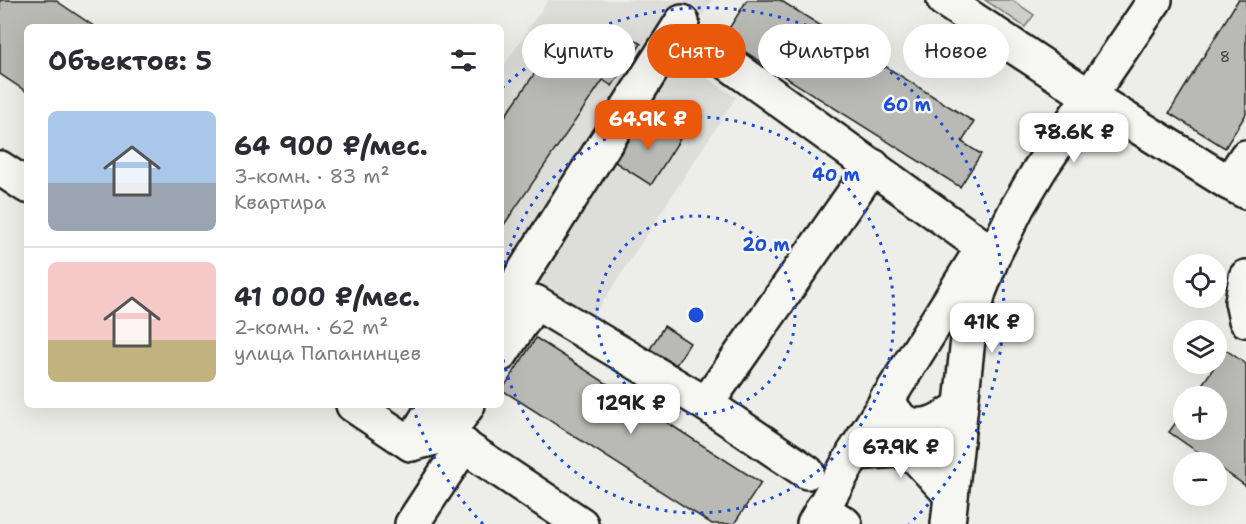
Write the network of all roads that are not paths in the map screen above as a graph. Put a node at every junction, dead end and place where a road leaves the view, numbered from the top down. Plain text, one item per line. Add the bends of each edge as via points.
1 (944, 0) edge
2 (1155, 0) edge
3 (682, 22) dead end
4 (746, 76) edge
5 (1089, 96) junction
6 (873, 166) junction
7 (0, 168) edge
8 (1240, 177) edge
9 (24, 184) edge
10 (1018, 206) junction
11 (983, 247) junction
12 (1246, 277) edge
13 (504, 303) edge
14 (1246, 320) edge
15 (504, 349) edge
16 (886, 400) junction
17 (705, 404) junction
18 (357, 408) edge
19 (433, 408) edge
20 (467, 408) edge
21 (959, 408) junction
22 (456, 440) junction
23 (411, 444) junction
24 (854, 453) junction
25 (807, 472) dead end
26 (949, 510) edge
27 (827, 519) edge
28 (412, 524) edge
29 (581, 524) edge

1 - 5 street
2 - 5 street
3 - 13 street
4 - 6 street
5 - 8 street
5 - 10 street
6 - 11 street
6 - 17 street
7 - 9 street
10 - 11 street
10 - 21 street via 979,292
11 - 16 street
12 - 14 street via 1242,302
15 - 17 street via 535,302
16 - 21 street via 905,422 922,425 939,422
16 - 24 street
17 - 25 street
18 - 23 street
19 - 23 street
20 - 22 street
21 - 26 street
22 - 23 street
22 - 28 street
22 - 29 street
24 - 26 street via 900,450 916,457
24 - 27 street

